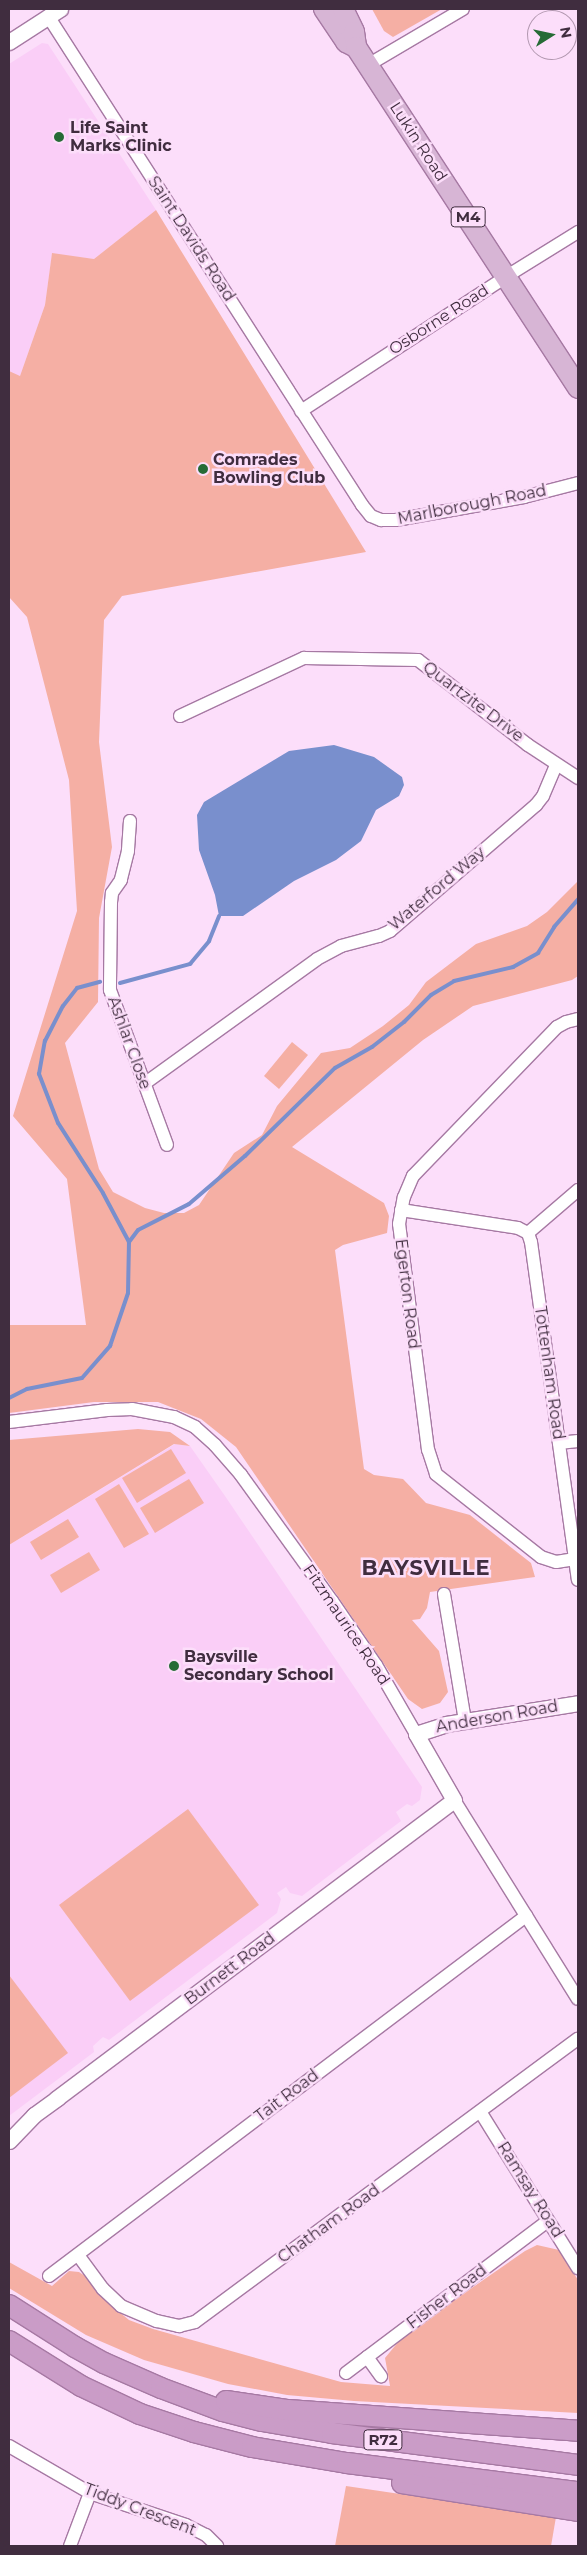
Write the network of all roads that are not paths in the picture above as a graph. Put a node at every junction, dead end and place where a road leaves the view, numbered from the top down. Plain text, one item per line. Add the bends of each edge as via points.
1 (324, 9) edge
2 (342, 9) edge
3 (463, 9) edge
4 (54, 12) edge
5 (9, 42) edge
6 (356, 47) junction
7 (368, 65) junction
8 (578, 232) edge
9 (507, 276) junction
10 (578, 388) edge
11 (301, 411) junction
12 (578, 484) edge
13 (180, 716) dead end
14 (559, 767) junction
15 (578, 770) edge
16 (578, 778) edge
17 (130, 821) dead end
18 (578, 1019) edge
19 (144, 1084) junction
20 (167, 1145) dead end
21 (578, 1190) edge
22 (401, 1210) junction
23 (528, 1233) junction
24 (9, 1422) edge
25 (578, 1441) edge
26 (559, 1443) junction
27 (575, 1559) junction
28 (578, 1580) edge
29 (444, 1594) dead end
30 (578, 1703) edge
31 (465, 1721) junction
32 (416, 1734) junction
33 (454, 1800) junction
34 (526, 1916) junction
35 (578, 1999) edge
36 (578, 2039) edge
37 (481, 2112) junction
38 (9, 2141) edge
39 (548, 2221) junction
40 (78, 2254) junction
41 (578, 2268) edge
42 (48, 2276) dead end
43 (9, 2305) edge
44 (9, 2341) edge
45 (367, 2357) junction
46 (346, 2373) dead end
47 (382, 2376) dead end
48 (192, 2398) junction
49 (578, 2430) edge
50 (9, 2446) edge
51 (347, 2463) junction
52 (578, 2465) edge
53 (578, 2492) edge
54 (90, 2493) junction
55 (578, 2510) edge
56 (70, 2546) edge
57 (217, 2546) edge

1 - 6 main road, Lukin Road / M4 via 346,42
2 - 6 main road, Lukin Road / M4 via 354,32
3 - 7 street
4 - 5 street
4 - 11 street, Saint Davids Road
6 - 7 main road, Lukin Road / M4
7 - 9 main road, Lukin Road / M4
8 - 9 street, Osborne Road
9 - 10 main road, Lukin Road / M4
9 - 11 street, Osborne Road
11 - 12 street, Marlborough Road via 362,505 371,516 381,520 396,520
13 - 14 street, Quartzite Drive via 304,658 418,660
14 - 15 street
14 - 16 street, Quartzite Drive
14 - 19 street, Waterford Way via 536,805 390,931 341,946 317,959
17 - 19 street, Ashlar Close via 128,851 120,880 112,892 110,990
18 - 22 street, Egerton Road via 557,1027 413,1176
19 - 20 street, Ashlar Close
21 - 23 street
22 - 23 street via 518,1228
22 - 27 street, Egerton Road via 398,1224 400,1245 428,1450 436,1474 541,1556 556,1562
23 - 26 street, Tottenham Road
24 - 32 street, Fitzmaurice Road via 132,1410 174,1417 195,1427 242,1475 376,1665
25 - 26 street
26 - 27 street, Tottenham Road
27 - 28 street, Tottenham Road
29 - 31 street
30 - 31 street, Anderson Road
31 - 32 street, Anderson Road
32 - 33 street, Fitzmaurice Road
33 - 34 street, Fitzmaurice Road
33 - 38 street, Burnett Road via 57,2098
34 - 35 street, Fitzmaurice Road
34 - 40 street, Tait Road
36 - 37 street, Chatham Road
37 - 39 street, Ramsay Road
37 - 40 street, Chatham Road via 195,2322 179,2326 121,2306 103,2289
39 - 41 street, Ramsay Road
39 - 45 street, Fisher Road
40 - 42 street, Tait Road
43 - 48 highway, R72 via 104,2363
44 - 51 highway, R72 via 81,2386 140,2414 252,2447
45 - 46 street, Fisher Road
45 - 47 street
48 - 49 highway via 288,2410
48 - 52 highway, R72 via 223,2411 294,2427
50 - 54 street, Tiddy Crescent
51 - 53 highway, R72
51 - 55 highway via 372,2478
54 - 56 street
54 - 57 street, Tiddy Crescent via 186,2525 206,2535

